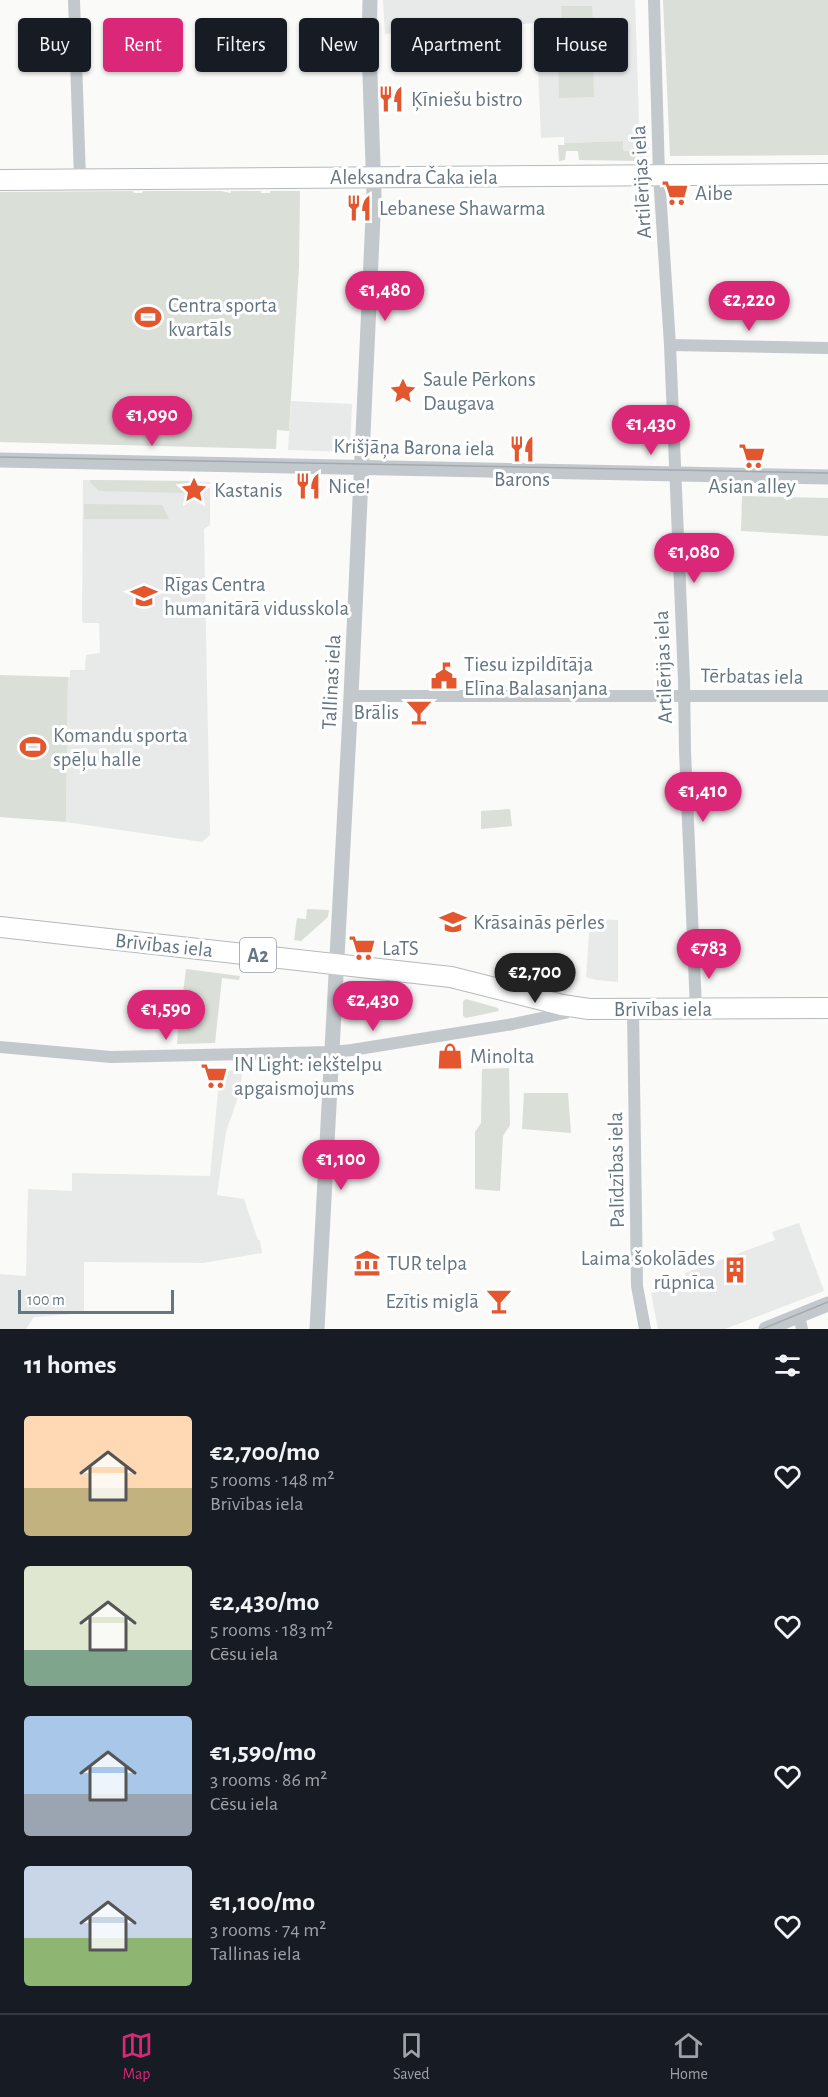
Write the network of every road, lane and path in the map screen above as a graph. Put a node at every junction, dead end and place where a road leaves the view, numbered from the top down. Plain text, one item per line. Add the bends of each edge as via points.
1 (74, 0) edge
2 (370, 0) edge
3 (654, 0) edge
4 (828, 174) edge
5 (659, 175) junction
6 (374, 177) junction
7 (80, 179) junction
8 (0, 180) edge
9 (670, 345) junction
10 (828, 348) edge
11 (0, 460) edge
12 (361, 467) junction
13 (674, 473) junction
14 (828, 477) edge
15 (684, 695) junction
16 (351, 696) junction
17 (828, 696) edge
18 (0, 927) edge
19 (338, 964) junction
20 (573, 1007) junction
21 (828, 1008) edge
22 (696, 1009) junction
23 (633, 1010) junction
24 (0, 1047) edge
25 (332, 1052) junction
26 (828, 1304) edge
27 (800, 1322) edge
28 (317, 1329) edge
29 (645, 1329) edge
30 (766, 1329) edge

1 - 7 street
2 - 6 street, Tallinas iela
3 - 5 street, Artilērijas iela
4 - 5 main road, Aleksandra Čaka iela
5 - 6 main road, Aleksandra Čaka iela
5 - 9 street, Artilērijas iela
6 - 7 main road, Aleksandra Čaka iela
6 - 12 street, Tallinas iela
7 - 8 main road, Aleksandra Čaka iela
9 - 10 street
9 - 13 street, Artilērijas iela
11 - 12 street, Krišjāņa Barona iela
12 - 13 street, Krišjāņa Barona iela
12 - 16 street, Tallinas iela
13 - 14 street, Krišjāņa Barona iela
13 - 15 street, Artilērijas iela
15 - 16 street, Tērbatas iela
15 - 17 street, Tērbatas iela
15 - 22 street, Artilērijas iela
16 - 19 street, Tallinas iela
18 - 19 main road, Brīvības iela / A2
19 - 20 main road, Brīvības iela / A2 via 451,977
19 - 25 street, Tallinas iela
20 - 23 main road, Brīvības iela / A2
20 - 25 street via 513,1024
21 - 22 main road, Brīvības iela / A2
22 - 23 main road, Brīvības iela / A2
23 - 29 street, Palīdzības iela via 637,1286
24 - 25 street via 122,1057
25 - 28 street, Tallinas iela
26 - 27 street
27 - 30 street

